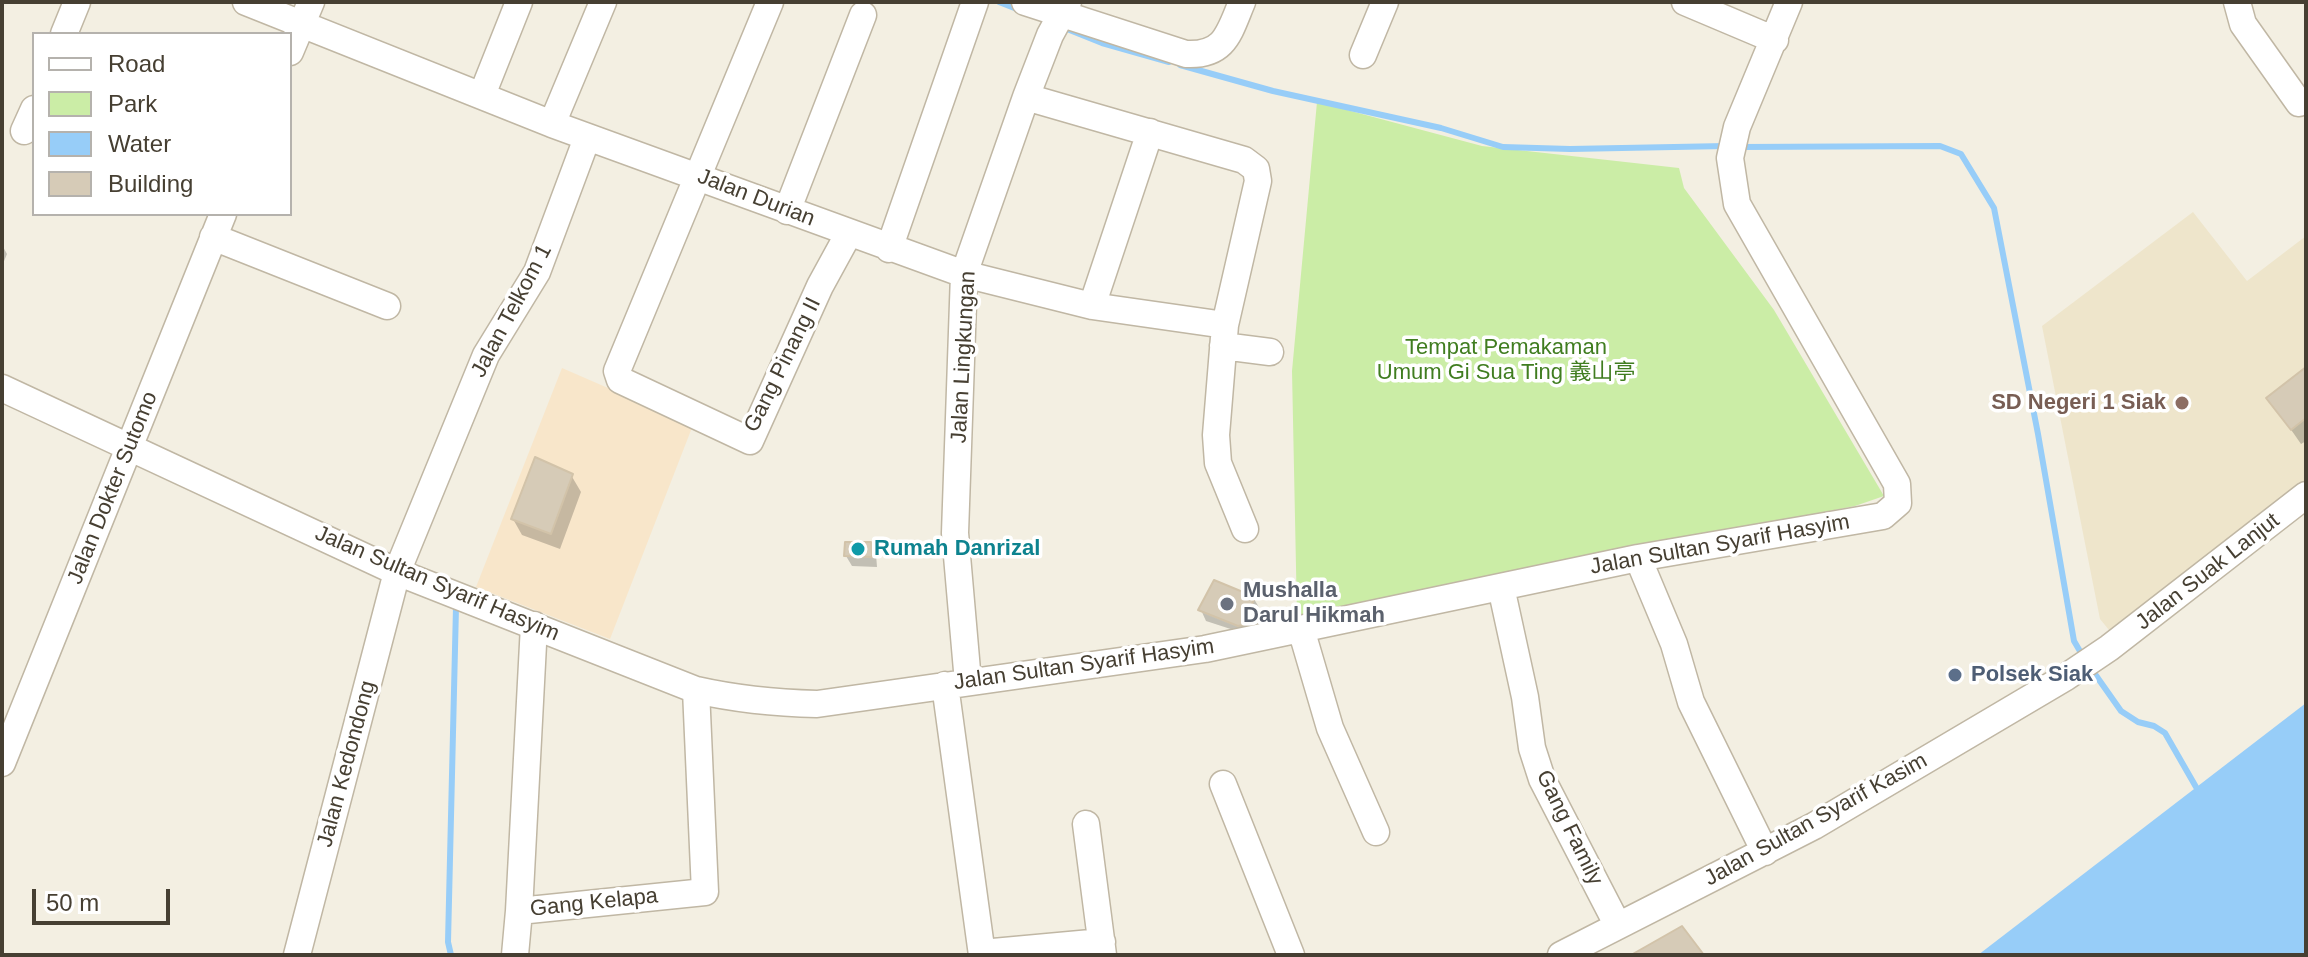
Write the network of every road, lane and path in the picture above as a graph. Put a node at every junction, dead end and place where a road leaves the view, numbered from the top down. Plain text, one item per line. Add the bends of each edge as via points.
1 (77, 2) edge
2 (246, 2) edge
3 (519, 2) edge
4 (603, 2) edge
5 (770, 2) edge
6 (975, 2) edge
7 (1025, 2) edge
8 (1242, 2) edge
9 (1385, 2) edge
10 (1685, 2) edge
11 (1789, 2) edge
12 (2237, 2) edge
13 (306, 14) edge
14 (863, 15) dead end
15 (1060, 17) edge
16 (65, 32) edge
17 (1775, 40) junction
18 (292, 47) edge
19 (1363, 55) dead end
20 (482, 95) junction
21 (1026, 97) junction
22 (2299, 103) dead end
23 (552, 124) junction
24 (1150, 132) junction
25 (587, 138) junction
26 (699, 177) junction
27 (787, 211) junction
28 (218, 226) edge
29 (849, 233) junction
30 (889, 249) junction
31 (964, 274) junction
32 (387, 306) dead end
33 (1092, 306) junction
34 (1224, 336) junction
35 (1270, 352) dead end
36 (2, 388) edge
37 (130, 446) junction
38 (2306, 495) edge
39 (1245, 529) dead end
40 (1638, 558) junction
41 (397, 572) junction
42 (1501, 587) junction
43 (534, 625) junction
44 (1301, 629) junction
45 (2066, 677) joint
46 (956, 683) junction
47 (696, 690) junction
48 (12, 711) edge
49 (2, 763) edge
50 (1223, 784) dead end
51 (1086, 824) dead end
52 (1376, 832) dead end
53 (1765, 852) junction
54 (519, 911) junction
55 (1617, 924) junction
56 (1103, 948) edge
57 (982, 954) edge
58 (297, 955) edge
59 (515, 955) edge
60 (1291, 955) edge
61 (1561, 955) edge

1 - 16 street
2 - 13 street, Jalan Durian
3 - 20 street
4 - 23 street
5 - 26 street
6 - 30 street
7 - 15 street
8 - 15 street via 1224,43 1198,55
9 - 19 street
10 - 17 street
11 - 17 street, Jalan Sultan Syarif Hasyim
12 - 22 street via 2243,24
13 - 18 street
13 - 20 street, Jalan Durian
14 - 27 street
15 - 21 street, Jalan Lingkungan
17 - 40 street, Jalan Sultan Syarif Hasyim via 1737,127 1730,158 1737,204 1897,484 1898,503 1883,516
20 - 23 street, Jalan Durian
21 - 24 street
21 - 31 street, Jalan Lingkungan
23 - 25 street, Jalan Durian
24 - 33 street
24 - 34 street via 1244,160 1258,175
25 - 26 street, Jalan Durian
25 - 41 street, Jalan Telkom 1 via 537,272 486,355
26 - 27 street, Jalan Durian
26 - 29 street, Gang Pinang II via 617,376 750,441
27 - 29 street, Jalan Durian
28 - 32 street
28 - 37 street, Jalan Dokter Sutomo
29 - 30 street, Jalan Durian
30 - 31 street, Jalan Durian
31 - 33 street, Jalan Durian
31 - 46 street, Jalan Lingkungan
33 - 34 street, Jalan Durian
34 - 35 street, Jalan Durian
34 - 39 street via 1218,463
36 - 37 street, Jalan Sultan Syarif Hasyim
37 - 41 street, Jalan Sultan Syarif Hasyim
37 - 48 street, Jalan Dokter Sutomo
38 - 45 street, Jalan Suak Lanjut
40 - 42 street, Jalan Sultan Syarif Hasyim
40 - 53 street via 1674,644 1691,702
41 - 43 street, Jalan Sultan Syarif Hasyim
41 - 58 street, Jalan Kedondong
42 - 44 street, Jalan Sultan Syarif Hasyim
42 - 55 street, Gang Family via 1542,779
43 - 47 street, Jalan Sultan Syarif Hasyim
43 - 54 street, Gang Kelapa
44 - 46 street, Jalan Sultan Syarif Hasyim via 1205,649
44 - 52 street via 1330,728
45 - 53 street, Jalan Sultan Syarif Kasim
46 - 47 street, Jalan Sultan Syarif Hasyim via 817,704 730,698
46 - 57 street, Jalan Lingkungan
47 - 54 street, Gang Kelapa via 705,892
48 - 49 street, Jalan Dokter Sutomo
50 - 60 street
51 - 56 street
53 - 55 street, Jalan Sultan Syarif Kasim
54 - 59 street
55 - 61 street, Jalan Sultan Syarif Kasim
56 - 57 street

